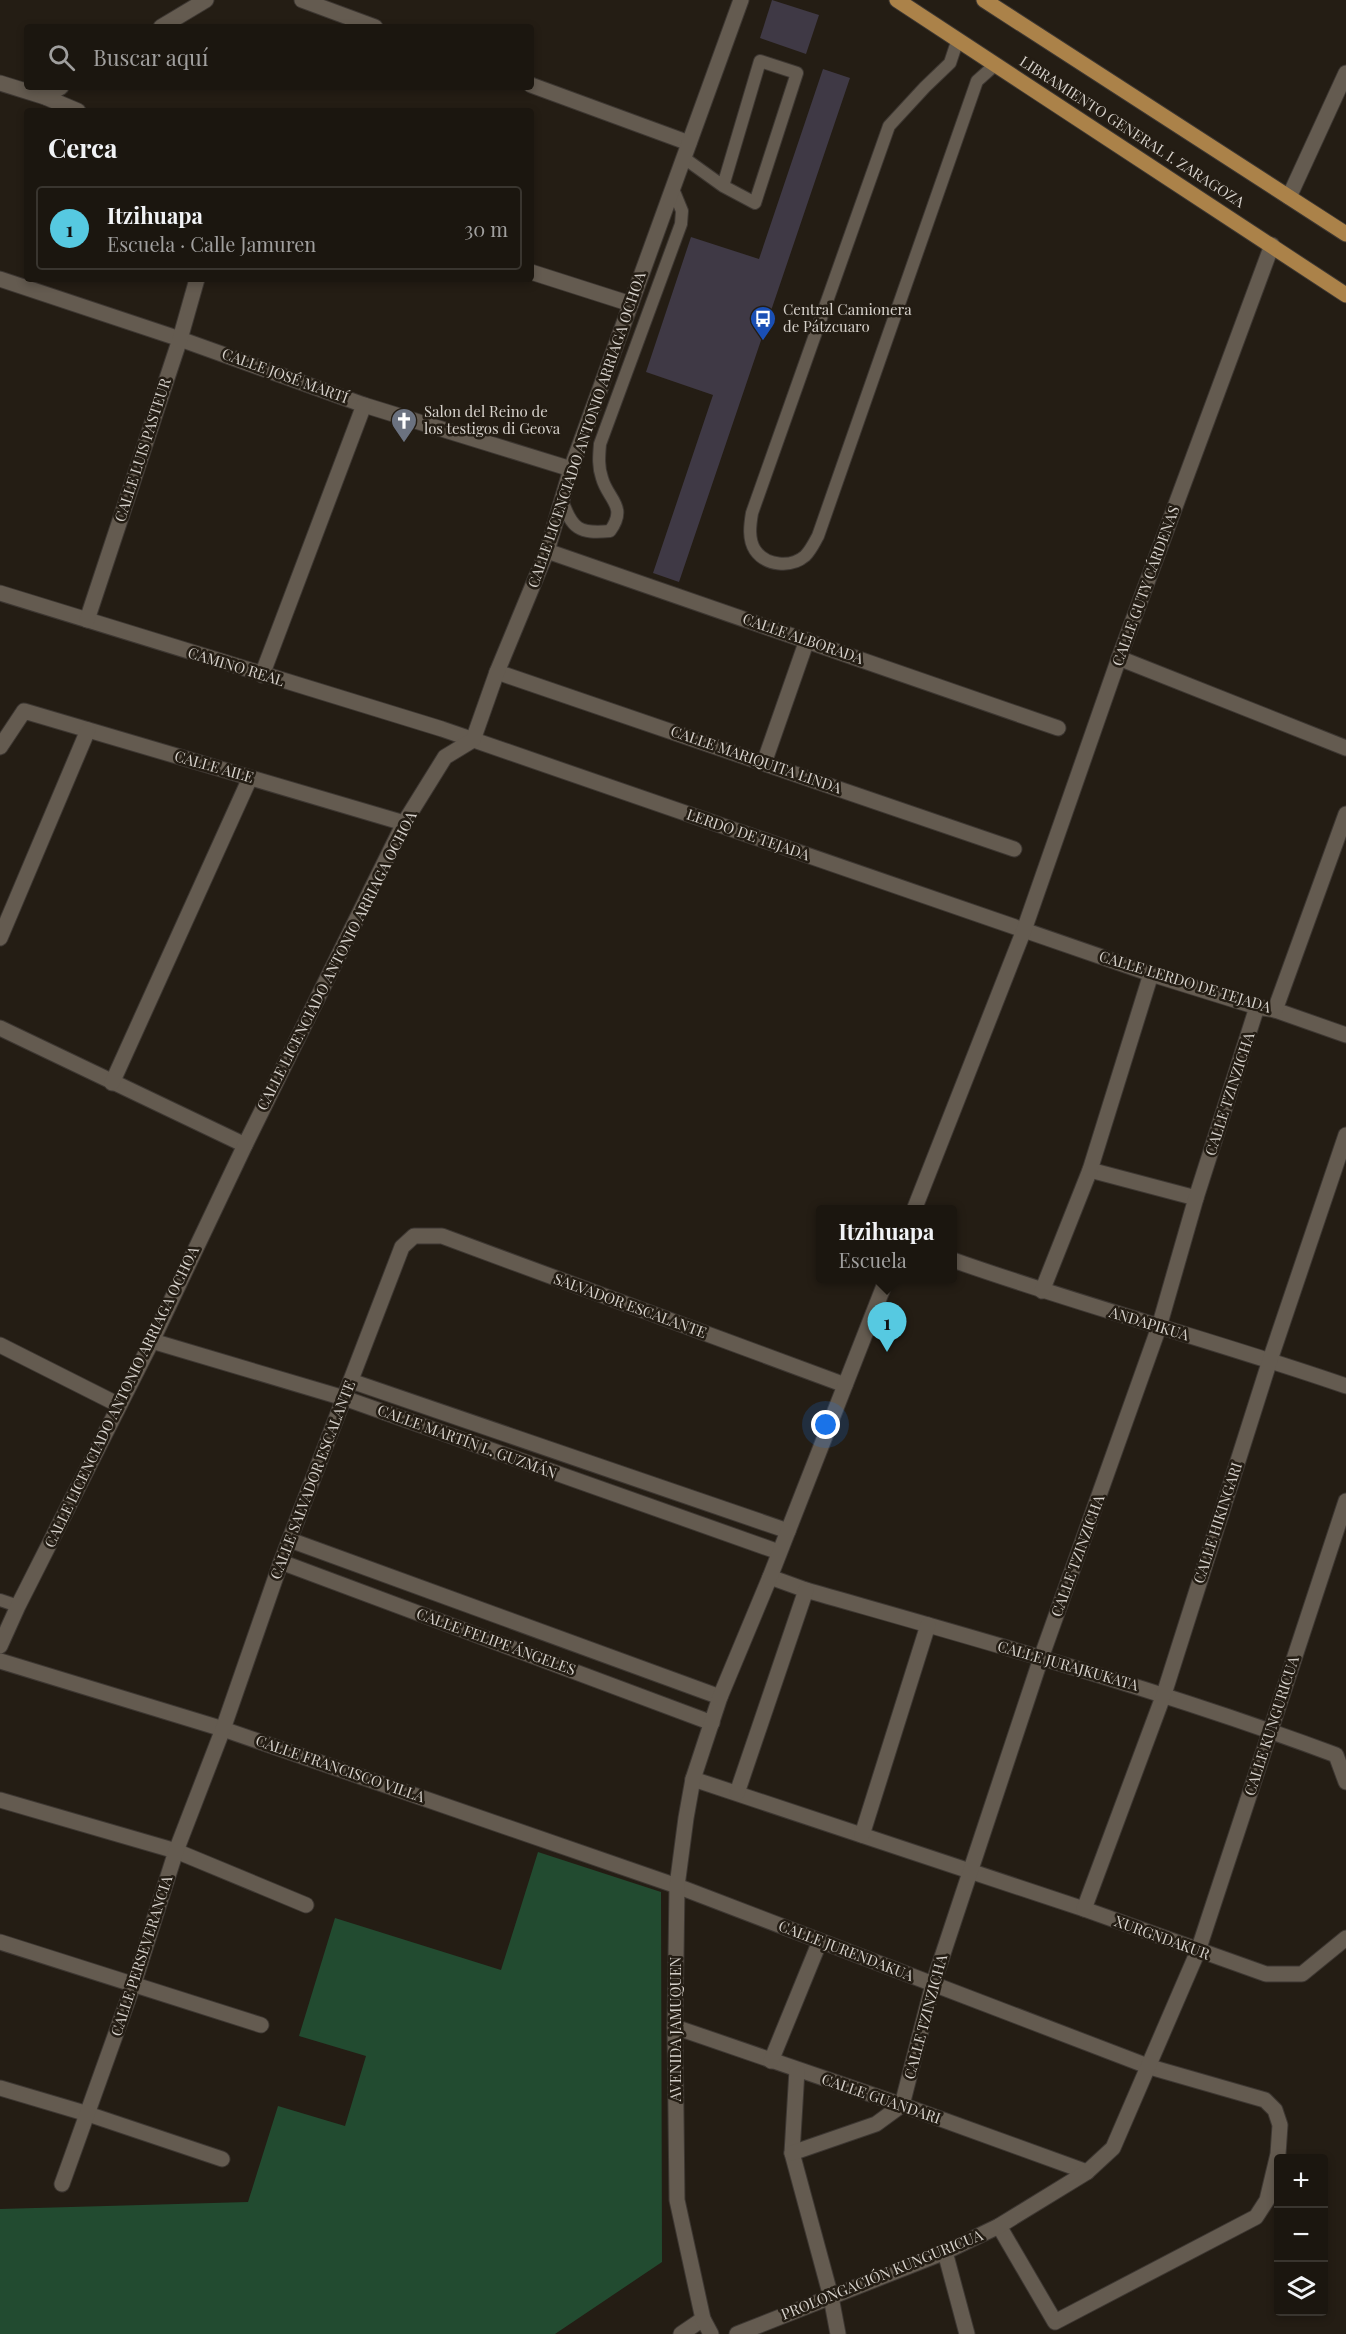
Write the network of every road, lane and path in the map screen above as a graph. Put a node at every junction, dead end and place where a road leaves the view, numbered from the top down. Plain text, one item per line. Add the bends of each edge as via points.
1 (206, 0) edge
2 (302, 0) edge
3 (741, 0) edge
4 (897, 0) edge
5 (984, 0) edge
6 (166, 24) edge
7 (367, 24) edge
8 (958, 39) junction
9 (996, 64) junction
10 (1346, 73) edge
11 (0, 83) edge
12 (534, 86) edge
13 (56, 90) edge
14 (45, 97) junction
15 (71, 108) edge
16 (686, 150) junction
17 (723, 186) junction
18 (673, 189) junction
19 (1289, 197) junction
20 (1346, 234) edge
21 (1272, 245) junction
22 (534, 273) edge
23 (0, 279) edge
24 (196, 282) edge
25 (1346, 295) edge
26 (631, 304) junction
27 (180, 339) junction
28 (364, 405) junction
29 (571, 469) junction
30 (562, 500) junction
31 (547, 551) junction
32 (0, 594) edge
33 (87, 620) junction
34 (807, 640) junction
35 (1119, 658) junction
36 (497, 672) junction
37 (262, 675) junction
38 (1058, 728) dead end
39 (88, 730) junction
40 (473, 740) junction
41 (0, 747) edge
42 (1346, 748) edge
43 (764, 763) junction
44 (250, 777) junction
45 (1346, 814) edge
46 (404, 823) junction
47 (1014, 849) dead end
48 (1024, 930) junction
49 (0, 938) edge
50 (1151, 974) junction
51 (1257, 1007) junction
52 (1275, 1010) junction
53 (0, 1028) edge
54 (1346, 1035) edge
55 (112, 1083) junction
56 (1346, 1135) edge
57 (245, 1145) junction
58 (1090, 1170) junction
59 (1196, 1198) junction
60 (916, 1205) edge
61 (414, 1236) joint
62 (957, 1261) edge
63 (885, 1283) edge
64 (1042, 1291) junction
65 (1159, 1327) junction
66 (152, 1341) junction
67 (0, 1345) edge
68 (1270, 1360) junction
69 (351, 1381) junction
70 (845, 1385) junction
71 (1346, 1386) edge
72 (344, 1398) junction
73 (119, 1405) junction
74 (570, 1455) junction
75 (561, 1475) junction
76 (1346, 1501) edge
77 (788, 1531) junction
78 (290, 1540) junction
79 (779, 1552) junction
80 (281, 1562) junction
81 (770, 1577) junction
82 (806, 1590) junction
83 (0, 1600) edge
84 (18, 1606) junction
85 (515, 1622) junction
86 (928, 1625) junction
87 (0, 1646) edge
88 (506, 1646) junction
89 (1041, 1658) junction
90 (0, 1661) edge
91 (1164, 1694) junction
92 (720, 1697) junction
93 (712, 1723) junction
94 (223, 1729) junction
95 (1270, 1730) junction
96 (693, 1779) junction
97 (1346, 1782) edge
98 (737, 1793) junction
99 (0, 1800) edge
100 (862, 1835) junction
101 (176, 1851) junction
102 (970, 1872) junction
103 (677, 1886) junction
104 (306, 1905) dead end
105 (1084, 1909) junction
106 (1346, 1938) edge
107 (820, 1941) junction
108 (0, 1942) edge
109 (1198, 1951) junction
110 (134, 1983) junction
111 (933, 1984) junction
112 (261, 2025) dead end
113 (675, 2027) junction
114 (771, 2061) junction
115 (1150, 2067) junction
116 (797, 2070) junction
117 (0, 2088) edge
118 (902, 2105) junction
119 (88, 2114) junction
120 (792, 2154) junction
121 (222, 2159) dead end
122 (1087, 2172) junction
123 (62, 2184) dead end
124 (999, 2226) junction
125 (945, 2252) junction
126 (831, 2297) junction
127 (704, 2319) junction
128 (681, 2334) edge
129 (711, 2334) edge
130 (737, 2334) edge
131 (838, 2334) edge
132 (967, 2334) edge

1 - 6 street
2 - 7 street
3 - 16 street, CALLE LICENCIADO ANTONIO ARRIAGA OCHOA
4 - 8 main road, LIBRAMIENTO GENERAL I. ZARAGOZA
5 - 19 main road, LIBRAMIENTO GENERAL I. ZARAGOZA
8 - 9 main road, LIBRAMIENTO GENERAL I. ZARAGOZA
8 - 9 lane via 950,63 889,126 752,513 751,538 755,550 765,560 792,563 803,557 818,537 978,81
9 - 21 main road, LIBRAMIENTO GENERAL I. ZARAGOZA
10 - 19 street
11 - 14 street
12 - 16 street
13 - 14 street
14 - 15 street
16 - 17 lane
16 - 18 street, CALLE LICENCIADO ANTONIO ARRIAGA OCHOA
17 - 17 lane via 755,203 797,73 760,61
18 - 26 street, CALLE LICENCIADO ANTONIO ARRIAGA OCHOA
18 - 30 lane via 682,211 681,224 600,444 602,481 612,495 617,520 610,531 576,528 568,519
19 - 20 main road, LIBRAMIENTO GENERAL I. ZARAGOZA
21 - 25 main road, LIBRAMIENTO GENERAL I. ZARAGOZA
21 - 35 street, CALLE GUTY CÁRDENAS
22 - 26 street
23 - 27 street, CALLE JOSÉ MARTÍ
24 - 27 street, CALLE LUIS PASTEUR
26 - 29 street, CALLE LICENCIADO ANTONIO ARRIAGA OCHOA
27 - 28 street, CALLE JOSÉ MARTÍ
27 - 33 street, CALLE LUIS PASTEUR
28 - 29 street, CALLE JOSÉ MARTÍ
28 - 37 street
29 - 30 street, CALLE LICENCIADO ANTONIO ARRIAGA OCHOA
30 - 31 street, CALLE LICENCIADO ANTONIO ARRIAGA OCHOA
31 - 34 street, CALLE ALBORADA
31 - 36 street, CALLE LICENCIADO ANTONIO ARRIAGA OCHOA
32 - 33 street, CAMINO REAL
33 - 37 street, CAMINO REAL
34 - 38 street, CALLE ALBORADA
34 - 43 street
35 - 42 street
35 - 48 street, CALLE GUTY CÁRDENAS
36 - 40 street, CALLE LICENCIADO ANTONIO ARRIAGA OCHOA
36 - 43 street, CALLE MARIQUITA LINDA
37 - 40 street, CAMINO REAL
39 - 41 street, CALLE AILE via 24,711
39 - 44 street, CALLE AILE
39 - 49 street
40 - 46 street, CALLE LICENCIADO ANTONIO ARRIAGA OCHOA via 445,757
40 - 48 street, LERDO DE TEJADA
43 - 47 street, CALLE MARIQUITA LINDA
44 - 46 street, CALLE AILE
44 - 55 street
45 - 52 street
46 - 57 street, CALLE LICENCIADO ANTONIO ARRIAGA OCHOA
48 - 50 street, CALLE LERDO DE TEJADA
48 - 60 street, CALLE GUTY CÁRDENAS
50 - 51 street, CALLE LERDO DE TEJADA
50 - 58 street
51 - 52 street, CALLE LERDO DE TEJADA
51 - 59 street, CALLE TZINZICHA
52 - 54 street, CALLE LERDO DE TEJADA
53 - 55 street
55 - 57 street
56 - 68 street, CALLE HIKINGARI
57 - 66 street, CALLE LICENCIADO ANTONIO ARRIAGA OCHOA
58 - 59 street
58 - 64 street
59 - 65 street, CALLE TZINZICHA
61 - 69 street, CALLE SALVADOR ESCALANTE via 402,1247
61 - 70 street, SALVADOR ESCALANTE via 442,1236
62 - 64 street, ANDAPIKUA
63 - 70 street, AVENIDA JAMUQUEN
64 - 65 street, ANDAPIKUA
65 - 68 street, ANDAPIKUA
65 - 89 street, CALLE TZINZICHA
66 - 72 street, CALLE MARTÍN L. GUZMÁN
66 - 73 street, CALLE LICENCIADO ANTONIO ARRIAGA OCHOA
67 - 73 street
68 - 71 street, ANDAPIKUA
68 - 91 street, CALLE HIKINGARI
69 - 72 street, CALLE SALVADOR ESCALANTE
69 - 74 street, CALLE MARTÍN L. GUZMÁN
70 - 77 street, AVENIDA JAMUQUEN
72 - 75 street, CALLE MARTÍN L. GUZMÁN
72 - 78 street, CALLE SALVADOR ESCALANTE
73 - 84 street, CALLE LICENCIADO ANTONIO ARRIAGA OCHOA
74 - 75 street
74 - 77 street, CALLE MARTÍN L. GUZMÁN
75 - 79 street, CALLE MARTÍN L. GUZMÁN
76 - 95 street, CALLE KUNGURICUA
77 - 79 street, AVENIDA JAMUQUEN
78 - 80 street, CALLE SALVADOR ESCALANTE
78 - 85 street, CALLE FELIPE ÁNGELES
79 - 81 street, AVENIDA JAMUQUEN
80 - 88 street, CALLE FELIPE ÁNGELES
80 - 94 street, CALLE SALVADOR ESCALANTE
81 - 82 street, CALLE JURAJKUKATA
81 - 92 street, AVENIDA JAMUQUEN
82 - 86 street, CALLE JURAJKUKATA
82 - 98 street
83 - 84 lane
84 - 87 street, CALLE LICENCIADO ANTONIO ARRIAGA OCHOA
85 - 88 street
85 - 92 street, CALLE FELIPE ÁNGELES
86 - 89 street, CALLE JURAJKUKATA
86 - 100 street
88 - 93 street, CALLE FELIPE ÁNGELES
89 - 91 street, CALLE JURAJKUKATA
89 - 102 street, CALLE TZINZICHA
90 - 94 street, CALLE FRANCISCO VILLA
91 - 95 street, CALLE JURAJKUKATA
91 - 105 street, CALLE HIKINGARI
92 - 93 street, AVENIDA JAMUQUEN
93 - 96 street, AVENIDA JAMUQUEN
94 - 101 street, CALLE PERSEVERANCIA
94 - 103 street, CALLE FRANCISCO VILLA
95 - 97 street, CALLE JURAJKUKATA via 1336,1755
95 - 109 street, CALLE KUNGURICUA
96 - 98 street, XURGNDAKUR
96 - 103 street, AVENIDA JAMUQUEN
98 - 100 street, XURGNDAKUR
99 - 101 street
100 - 102 street, XURGNDAKUR
101 - 104 street
101 - 110 street, CALLE PERSEVERANCIA
102 - 105 street, XURGNDAKUR
102 - 111 street, CALLE TZINZICHA
103 - 107 street, CALLE JURENDAKUA
103 - 113 street, AVENIDA JAMUQUEN
105 - 109 street, XURGNDAKUR
106 - 109 street, XURGNDAKUR via 1302,1974 1266,1974
107 - 111 street, CALLE JURENDAKUA
107 - 114 street
108 - 110 street
109 - 115 street, PROLONGACIÓN KUNGURICUA
110 - 112 street
110 - 119 street, CALLE PERSEVERANCIA
111 - 115 street, CALLE JURENDAKUA
111 - 118 street, CALLE TZINZICHA
113 - 114 street, CALLE GUANDARI
113 - 127 street, AVENIDA JAMUQUEN via 677,2200
114 - 116 street, CALLE GUANDARI
115 - 122 street, PROLONGACIÓN KUNGURICUA via 1113,2148
115 - 124 street, CALLE JURENDAKUA via 1265,2100 1275,2110 1280,2125 1278,2154 1267,2200 1256,2217 1055,2322
116 - 118 street, CALLE GUANDARI
116 - 120 street
117 - 119 street
118 - 120 street via 876,2124
118 - 122 street, CALLE GUANDARI
119 - 121 street
119 - 123 street, CALLE PERSEVERANCIA
120 - 126 street
122 - 124 street, PROLONGACIÓN KUNGURICUA
124 - 125 street, PROLONGACIÓN KUNGURICUA
125 - 126 street, PROLONGACIÓN KUNGURICUA
125 - 132 street
126 - 130 street, PROLONGACIÓN KUNGURICUA
126 - 131 street
127 - 128 street
127 - 129 street, AVENIDA JAMUQUEN

